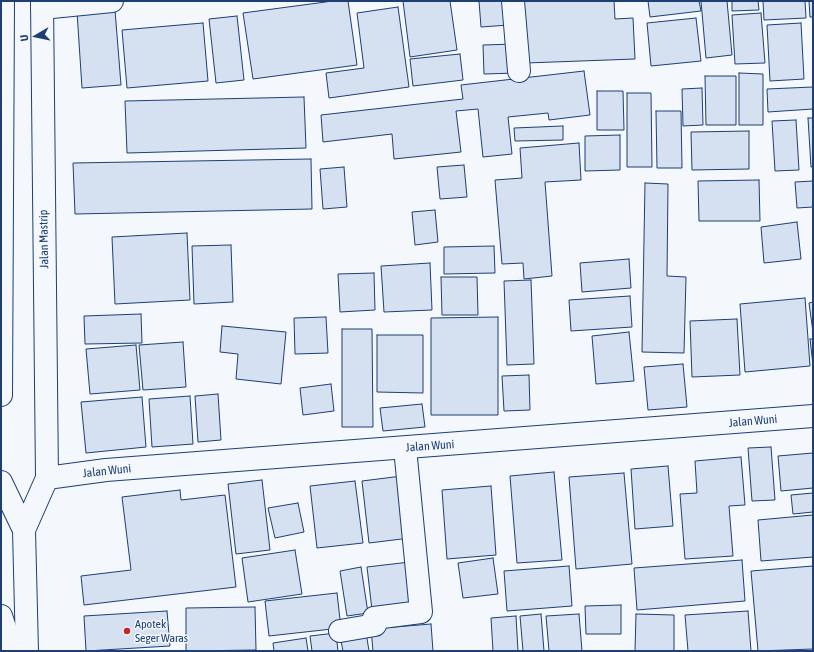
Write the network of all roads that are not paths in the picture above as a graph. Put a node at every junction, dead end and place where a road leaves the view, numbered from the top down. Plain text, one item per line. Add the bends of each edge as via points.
1 (3, 1) edge
2 (112, 1) edge
3 (513, 1) edge
4 (42, 5) edge
5 (519, 71) dead end
6 (1, 395) edge
7 (813, 416) edge
8 (405, 448) junction
9 (47, 478) junction
10 (1, 482) edge
11 (24, 530) junction
12 (1, 616) edge
13 (340, 631) dead end
14 (13, 651) edge
15 (27, 651) edge

1 - 6 main road
2 - 4 main road
3 - 5 main road
4 - 9 main road, Jalan Mastrip
7 - 8 main road, Jalan Wuni
8 - 9 main road, Jalan Wuni via 106,470
8 - 13 main road via 421,612 374,618 375,625
9 - 11 main road
10 - 11 main road
11 - 15 main road
12 - 14 main road

